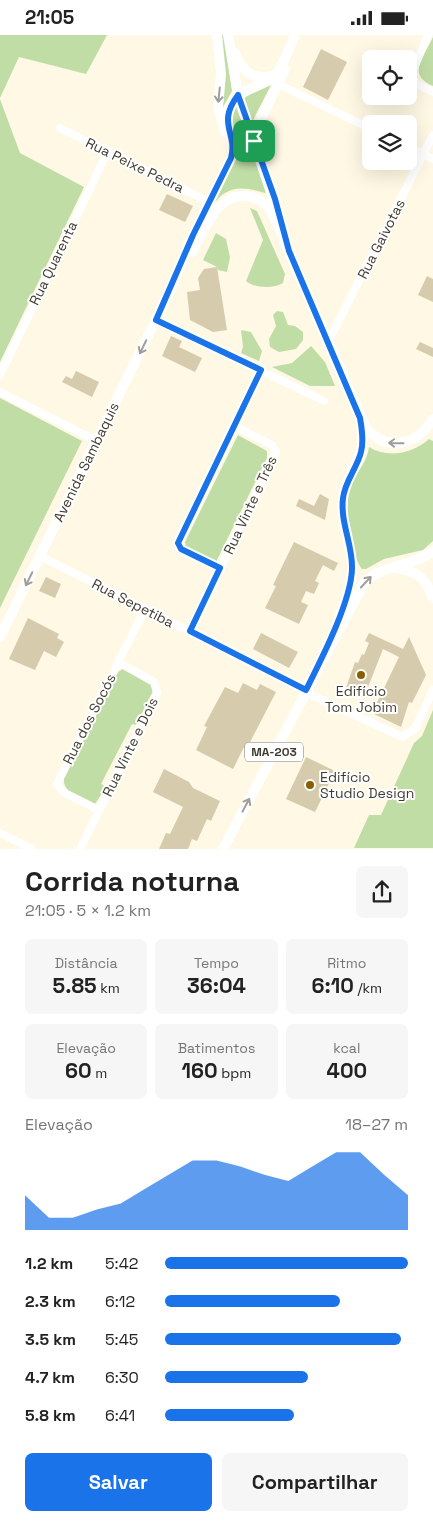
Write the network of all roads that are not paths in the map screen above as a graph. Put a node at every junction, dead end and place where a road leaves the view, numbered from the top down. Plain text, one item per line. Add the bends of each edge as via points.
1 (210, 35) edge
2 (217, 35) edge
3 (295, 35) edge
4 (302, 35) edge
5 (428, 35) edge
6 (229, 37) edge
7 (218, 46) junction
8 (278, 71) junction
9 (278, 84) junction
10 (433, 92) edge
11 (238, 95) junction
12 (362, 125) edge
13 (60, 128) dead end
14 (433, 135) edge
15 (254, 141) junction
16 (232, 148) junction
17 (108, 151) junction
18 (417, 151) edge
19 (424, 154) junction
20 (433, 159) edge
21 (209, 202) junction
22 (289, 251) junction
23 (172, 287) junction
24 (156, 320) junction
25 (328, 342) junction
26 (261, 370) junction
27 (0, 375) edge
28 (0, 392) edge
29 (324, 401) dead end
30 (360, 418) junction
31 (433, 419) edge
32 (234, 426) junction
33 (97, 441) junction
34 (433, 551) edge
35 (40, 556) junction
36 (220, 568) junction
37 (392, 568) junction
38 (433, 598) edge
39 (145, 609) junction
40 (190, 631) junction
41 (0, 637) edge
42 (324, 655) junction
43 (118, 662) junction
44 (433, 690) edge
45 (305, 691) junction
46 (99, 810) junction
47 (0, 833) edge
48 (32, 849) edge
49 (80, 849) edge
50 (223, 849) edge

1 - 7 street
2 - 7 main road
3 - 8 main road
4 - 9 main road
5 - 10 street via 411,75 416,83
6 - 8 main road via 245,71 263,77
6 - 11 main road
7 -> 16 main road via 221,74 218,114
8 - 11 main road via 270,79
9 - 12 street
9 - 15 main road via 258,123
11 - 15 main road
11 - 16 main road, Avenida Sambaquis via 227,116
13 - 17 street, Rua Peixe Pedra
14 - 19 street, Rua Gaivotas
15 - 22 main road
16 - 21 main road, Avenida Sambaquis via 231,158
17 - 21 street, Rua Peixe Pedra
17 - 27 street, Rua Quarenta
18 - 19 street
19 - 20 street
19 - 25 street, Rua Gaivotas
21 - 23 main road, Avenida Sambaquis
22 - 23 main road, Avenida Sambaquis via 265,203 251,197 228,199 220,205
22 - 25 main road
23 - 24 main road, Avenida Sambaquis
24 - 26 street
24 -> 33 main road, Avenida Sambaquis
25 - 30 main road
26 - 29 street
26 - 32 street
28 - 33 street
31 -> 30 main road via 417,438 398,444 384,442 374,436
30 - 42 main road via 362,449 346,487 343,505 352,561 351,579
32 - 36 street, Rua Vinte e Três via 272,445 276,452
32 - 36 street via 178,543 181,549
33 - 35 main road, Avenida Sambaquis
34 - 37 main road, MA-203 via 423,558
35 - 39 street, Rua Sepetiba
35 -> 41 main road, Avenida Sambaquis
36 - 40 street, Rua Vinte e Três
37 - 38 main road via 406,569 420,576 428,584
42 -> 37 main road, MA-203 via 364,583 374,574
39 - 40 street, Rua Sepetiba
39 - 43 street, Rua dos Socós
40 - 45 street, Rua Sepetiba
42 - 45 main road, MA-203
43 - 46 street, Rua Vinte e Dois via 154,682 157,693
43 - 46 street, Rua dos Socós via 57,784 63,793
44 - 45 street, Rua Sepetiba via 415,729 402,737
50 -> 45 main road, MA-203
46 - 49 street, Rua Vinte e Dois
47 - 48 street

